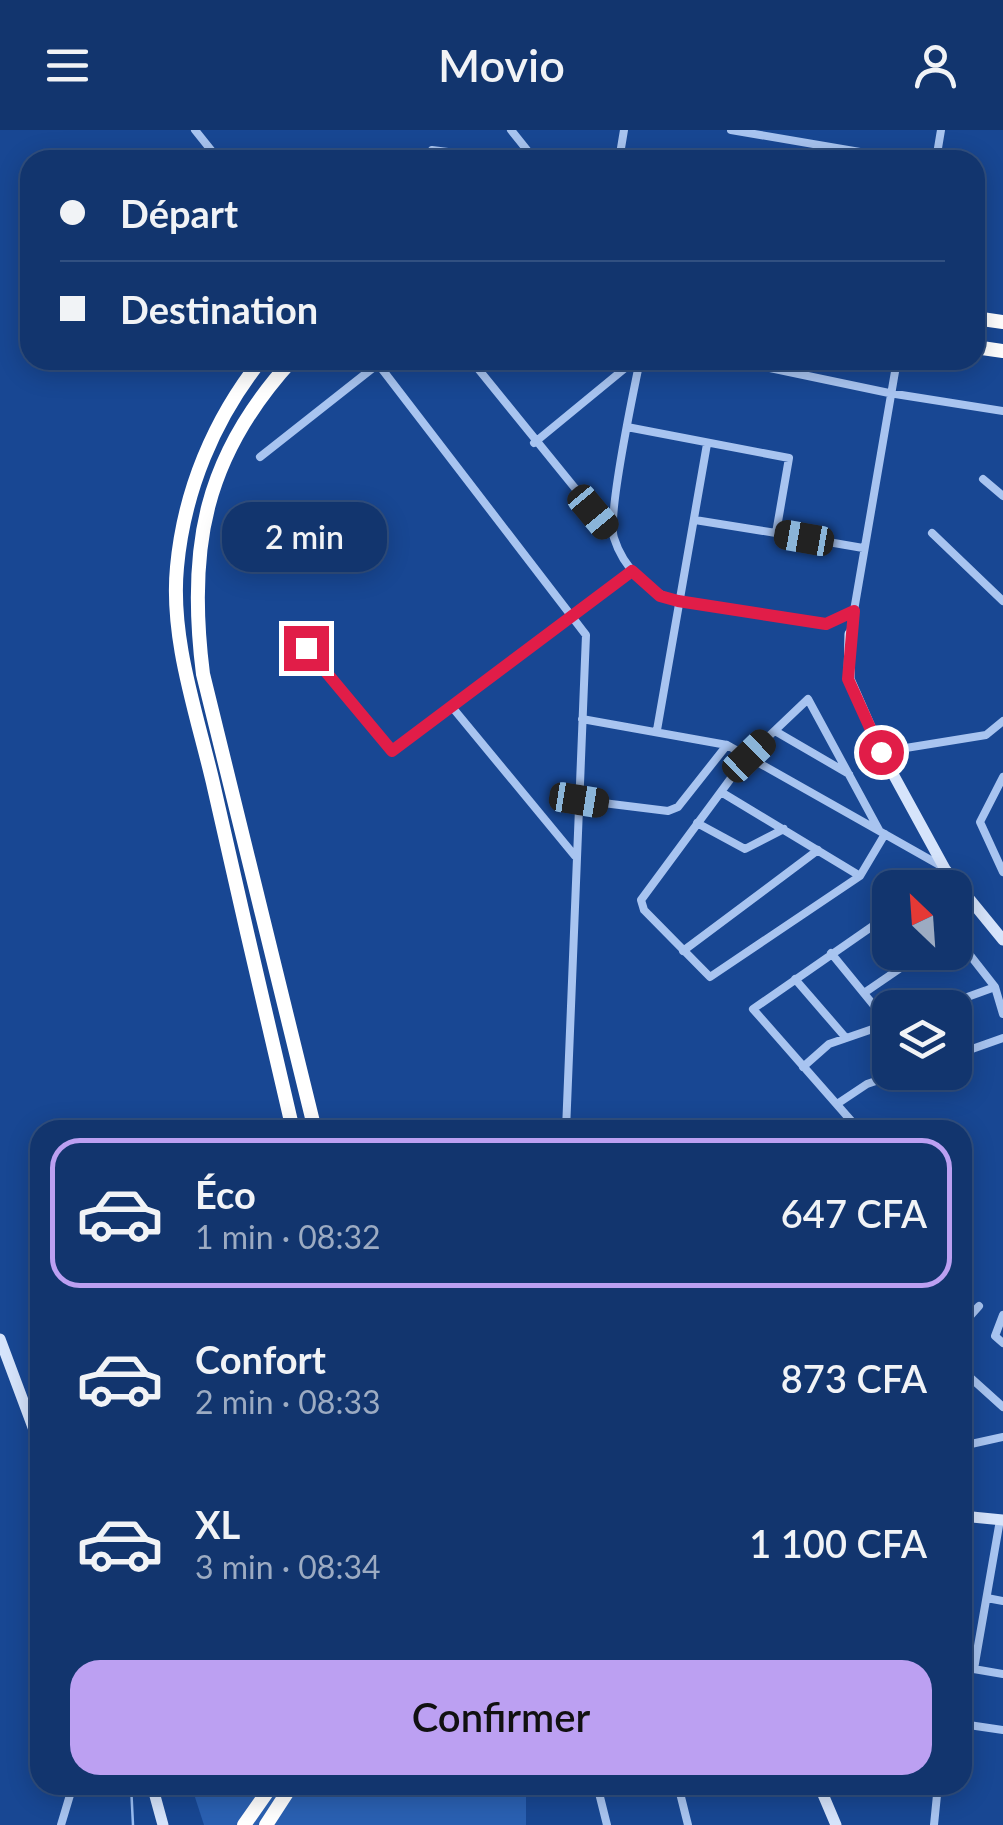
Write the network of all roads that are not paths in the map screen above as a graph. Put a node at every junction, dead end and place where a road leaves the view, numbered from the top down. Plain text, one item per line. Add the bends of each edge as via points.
1 (195, 130) edge
2 (511, 130) edge
3 (731, 130) edge
4 (799, 130) edge
5 (797, 144) junction
6 (211, 150) edge
7 (526, 150) edge
8 (838, 150) edge
9 (254, 370) edge
10 (284, 370) edge
11 (367, 370) edge
12 (385, 370) edge
13 (479, 370) edge
14 (625, 370) edge
15 (636, 370) edge
16 (779, 370) edge
17 (894, 370) edge
18 (888, 393) junction
19 (1003, 411) edge
20 (627, 427) junction
21 (534, 443) junction
22 (707, 444) junction
23 (260, 457) dead end
24 (983, 479) dead end
25 (1003, 496) edge
26 (695, 520) junction
27 (776, 532) junction
28 (932, 533) dead end
29 (612, 536) junction
30 (863, 548) junction
31 (632, 571) junction
32 (678, 601) junction
33 (1003, 601) edge
34 (854, 611) junction
35 (571, 614) junction
36 (850, 634) joint
37 (306, 648) dead end
38 (452, 707) junction
39 (582, 719) junction
40 (1003, 721) edge
41 (657, 730) junction
42 (775, 730) junction
43 (726, 744) junction
44 (881, 752) junction
45 (749, 756) junction
46 (740, 766) dead end
47 (851, 775) junction
48 (1002, 780) edge
49 (721, 792) junction
50 (579, 800) junction
51 (697, 824) junction
52 (784, 829) junction
53 (883, 832) junction
54 (818, 850) junction
55 (575, 856) junction
56 (946, 868) junction
57 (1002, 868) edge
58 (860, 876) junction
59 (872, 926) edge
60 (1003, 940) edge
61 (682, 951) junction
62 (831, 953) junction
63 (972, 957) edge
64 (898, 970) edge
65 (796, 979) junction
66 (995, 988) junction
67 (864, 993) junction
68 (972, 996) edge
69 (872, 1003) edge
70 (1003, 1014) edge
71 (872, 1030) edge
72 (846, 1038) junction
73 (1003, 1038) edge
74 (972, 1048) edge
75 (802, 1067) junction
76 (872, 1082) edge
77 (837, 1104) junction
78 (291, 1120) edge
79 (313, 1120) edge
80 (566, 1120) edge
81 (851, 1120) edge
82 (978, 1306) dead end
83 (972, 1313) edge
84 (1003, 1315) edge
85 (0, 1340) edge
86 (1003, 1343) edge
87 (972, 1379) edge
88 (1003, 1407) edge
89 (30, 1420) edge
90 (1003, 1437) edge
91 (972, 1444) edge
92 (972, 1517) edge
93 (1001, 1520) edge
94 (987, 1598) junction
95 (1003, 1601) edge
96 (974, 1669) joint
97 (1003, 1674) edge
98 (972, 1725) edge
99 (1003, 1730) edge
100 (70, 1795) edge
101 (155, 1795) edge
102 (265, 1795) edge
103 (286, 1795) edge
104 (600, 1795) edge
105 (680, 1795) edge
106 (823, 1795) edge
107 (937, 1795) edge
108 (61, 1825) edge
109 (163, 1825) edge
110 (244, 1825) edge
111 (266, 1825) edge
112 (607, 1825) edge
113 (688, 1825) edge
114 (836, 1825) edge
115 (934, 1825) edge

1 - 6 street
2 - 7 street
3 - 5 street
4 - 5 street
5 - 8 street
9 - 78 highway via 226,409 195,480 177,585 187,678
10 - 79 highway via 244,419 212,486 195,615 203,674
11 - 23 street
12 - 35 street
13 - 21 street
14 - 21 street
15 - 20 street
16 - 18 street
17 - 18 street
18 - 19 street
18 - 30 street
20 - 22 street
20 - 29 street
21 - 29 street
22 - 26 street
22 - 27 street via 789,458
24 - 25 street
26 - 27 street
26 - 32 street
27 - 30 street
28 - 33 street
29 - 31 street
30 - 34 street
31 - 32 street via 660,596
31 - 35 street
32 - 34 street via 826,624
32 - 41 street
34 - 36 street
35 - 38 street
35 - 39 street via 586,636
36 - 44 street via 848,679
37 - 38 street via 392,751
38 - 55 street
39 - 41 street
39 - 50 street
40 - 44 street via 986,735
41 - 43 street
42 - 45 street
42 - 47 street
42 - 47 street via 808,699
43 - 45 street
43 - 50 street via 668,812
44 - 56 street
45 - 53 street
46 - 49 street
47 - 53 street
48 - 57 street via 980,819
49 - 51 street
49 - 52 street
50 - 55 street
51 - 52 street via 745,850
51 - 61 street via 641,900
52 - 54 street
53 - 56 street
53 - 58 street
54 - 58 street
54 - 61 street
55 - 80 street
56 - 60 street
58 - 61 street via 716,975 710,977
59 - 62 street
62 - 65 street
62 - 67 street
63 - 66 street
64 - 67 street
65 - 72 street
65 - 75 street via 754,1008
66 - 68 street
66 - 70 street
67 - 69 street
71 - 72 street
72 - 75 street
73 - 74 street
75 - 77 street
76 - 77 street
77 - 81 street
82 - 83 street
84 - 86 street via 995,1336
85 - 89 street
87 - 88 street
90 - 91 street
92 - 93 street
93 - 94 street
94 - 95 street
94 - 96 street
96 - 97 street
98 - 99 street
100 - 108 street
101 - 109 street
102 - 110 highway
103 - 111 highway
104 - 112 street
105 - 113 street
106 - 114 street
107 - 115 street

